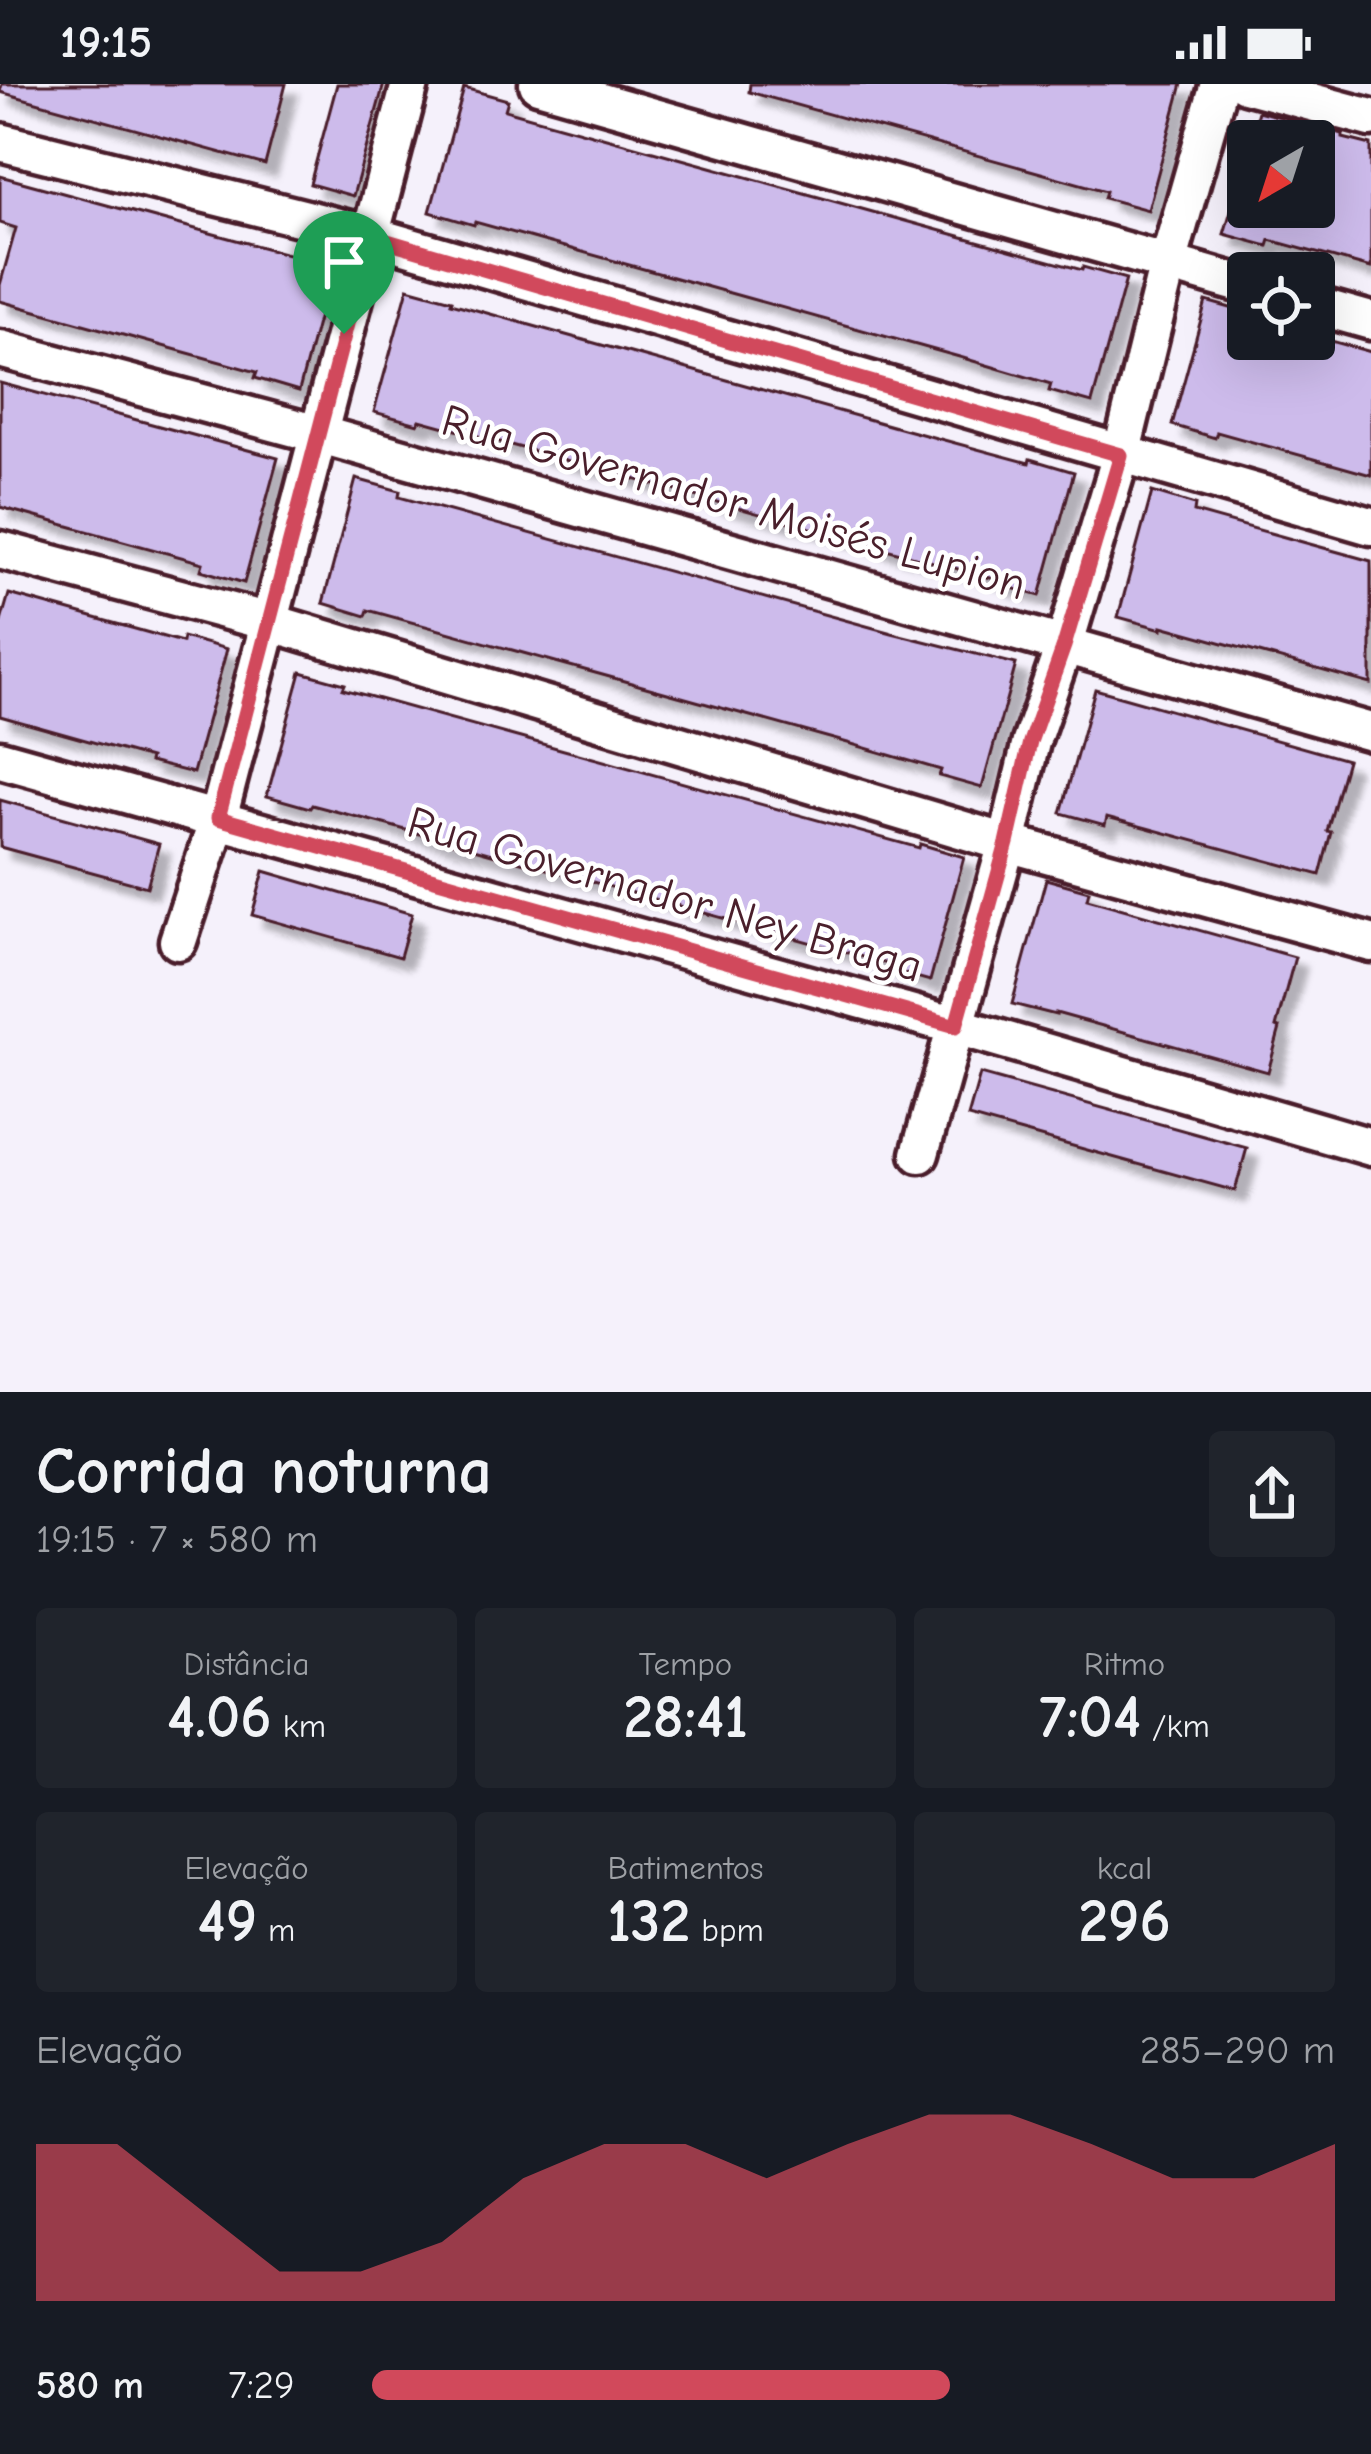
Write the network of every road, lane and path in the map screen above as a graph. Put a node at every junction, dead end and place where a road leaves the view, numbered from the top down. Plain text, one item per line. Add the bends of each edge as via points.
1 (410, 84) edge
2 (538, 84) edge
3 (1219, 84) edge
4 (1244, 84) edge
5 (1371, 118) edge
6 (0, 142) edge
7 (370, 236) junction
8 (1168, 263) junction
9 (1227, 280) edge
10 (1335, 311) edge
11 (1371, 321) edge
12 (0, 349) edge
13 (318, 434) junction
14 (1121, 455) junction
15 (1371, 526) edge
16 (0, 550) edge
17 (269, 622) junction
18 (1064, 646) junction
19 (1371, 732) edge
20 (0, 759) edge
21 (218, 818) junction
22 (1007, 843) junction
23 (178, 941) dead end
24 (1371, 943) edge
25 (956, 1026) junction
26 (1371, 1148) edge
27 (920, 1154) dead end

1 - 7 street
2 - 8 street
3 - 8 street
4 - 5 street
6 - 7 street
7 - 13 street
7 - 14 street
8 - 9 street
8 - 14 street
10 - 11 street
12 - 13 street, Rua Governador Moisés Lupion
13 - 17 street
13 - 18 street, Rua Governador Moisés Lupion
14 - 15 street
14 - 18 street
16 - 17 street
17 - 21 street
17 - 22 street
18 - 19 street, Rua Governador Moisés Lupion
18 - 22 street
20 - 21 street, Rua Governador Ney Braga
21 - 23 street
21 - 25 street, Rua Governador Ney Braga
22 - 24 street
22 - 25 street
25 - 26 street, Rua Governador Ney Braga
25 - 27 street

